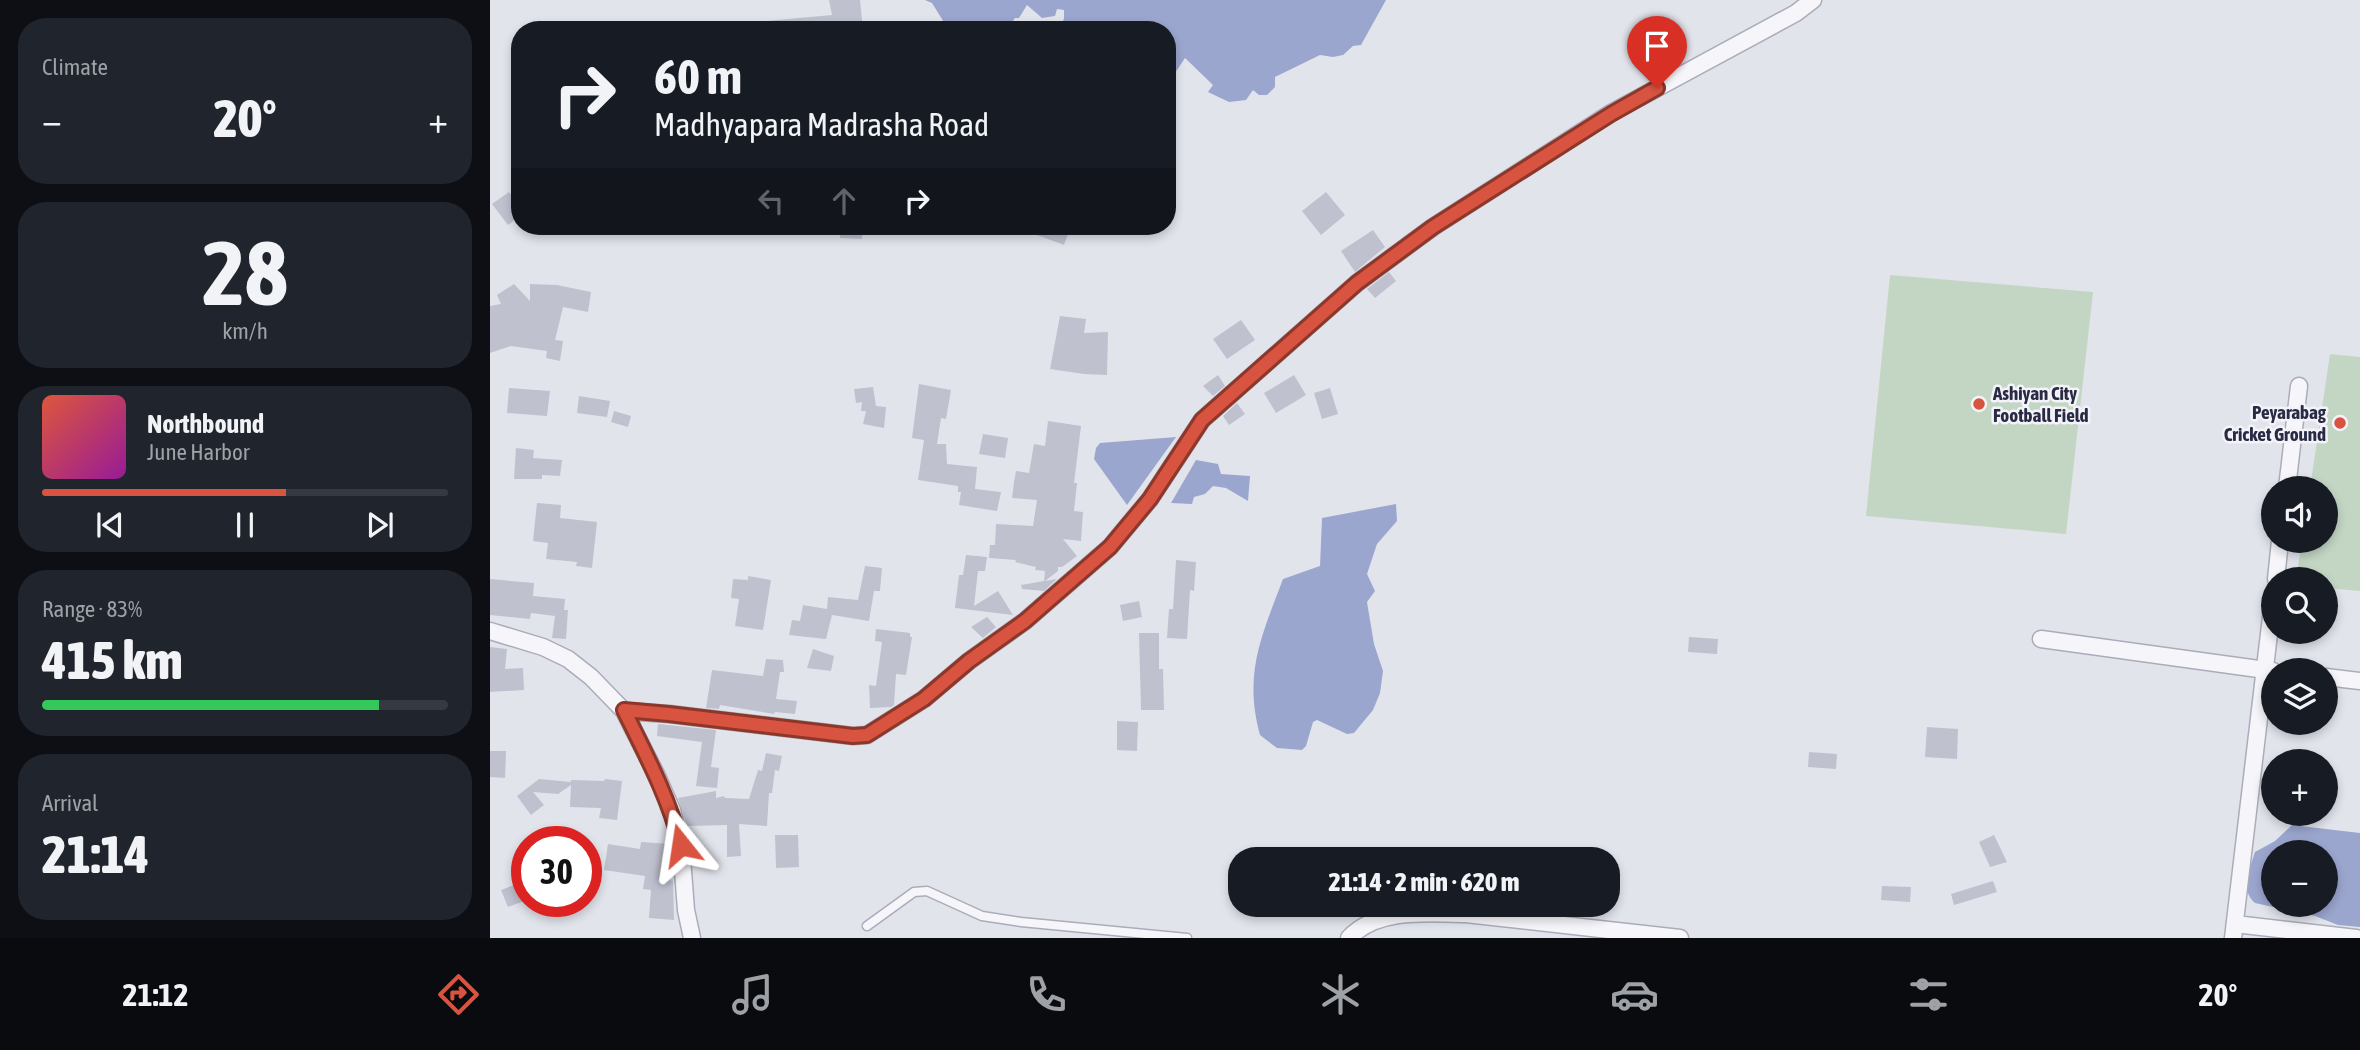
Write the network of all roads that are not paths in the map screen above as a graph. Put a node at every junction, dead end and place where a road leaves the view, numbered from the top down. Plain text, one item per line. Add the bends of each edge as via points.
1 (1813, 0) edge
2 (2299, 386) dead end
3 (2288, 476) edge
4 (490, 631) edge
5 (2041, 639) dead end
6 (2261, 669) edge
7 (2338, 678) edge
8 (2360, 681) edge
9 (624, 710) junction
10 (2261, 730) edge
11 (867, 926) dead end
12 (2234, 931) edge
13 (692, 938) edge
14 (1187, 938) edge
15 (1349, 938) edge
16 (1680, 938) edge
17 (2356, 938) edge

1 - 9 street via 1611,114 1433,227 1357,283 1202,420 1150,499 1110,547 1025,621 924,699 867,735
2 - 3 street
4 - 9 street via 568,659
5 - 6 street
7 - 8 street
9 - 13 street via 671,810 681,845
10 - 12 street
11 - 14 lane via 914,892 927,891 982,916
12 - 17 street
15 - 16 street via 1370,923 1389,917 1455,914

